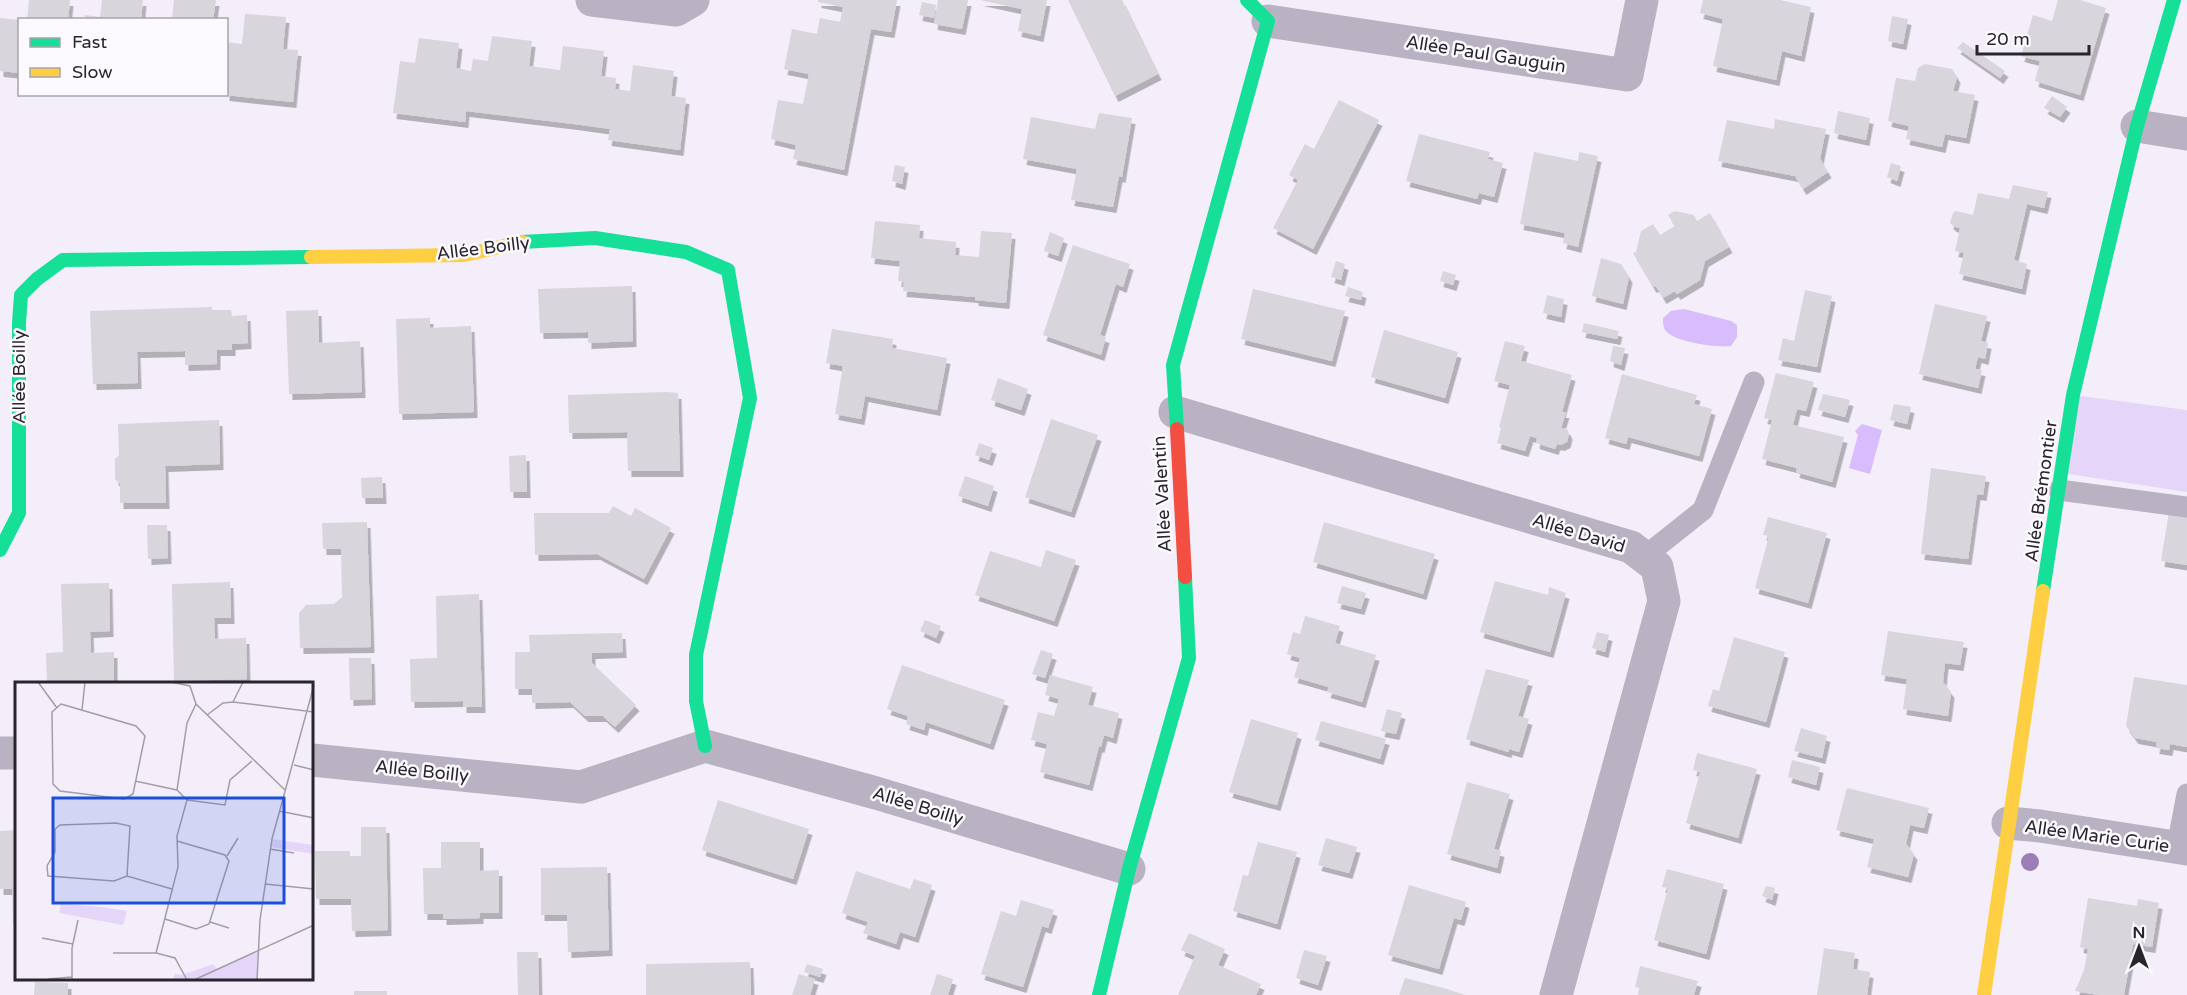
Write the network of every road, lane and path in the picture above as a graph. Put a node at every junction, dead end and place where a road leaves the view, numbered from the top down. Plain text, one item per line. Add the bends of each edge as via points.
1 (592, 0) edge
2 (693, 0) edge
3 (1642, 0) edge
4 (2174, 0) edge
5 (1258, 11) edge
6 (2137, 126) junction
7 (2187, 134) edge
8 (1754, 382) dead end
9 (1175, 412) junction
10 (2059, 490) junction
11 (2187, 507) edge
12 (0, 550) edge
13 (1644, 557) junction
14 (705, 746) junction
15 (314, 760) edge
16 (2187, 794) edge
17 (2008, 823) junction
18 (2182, 848) edge
19 (1129, 869) junction
20 (1099, 995) edge
21 (1556, 995) edge
22 (1984, 995) edge

1 - 2 street via 676,10
3 - 5 street, Allée Paul Gauguin via 1628,75
4 - 6 street, Allée Brémontier
5 - 9 street, Allée Valentin via 1173,365
6 - 7 street
6 - 10 street, Allée Brémontier via 2073,395
8 - 13 lane via 1703,510
9 - 13 street, Allée David via 1631,547
9 - 19 street, Allée Valentin via 1189,658
10 - 11 lane
10 - 17 street, Allée Brémontier
12 - 14 street, Allée Boilly via 19,513 21,295 63,260 464,255 524,242 595,238 686,252 728,270 750,399 696,655 696,711
13 - 21 street, Allée David via 1657,567 1664,601
14 - 15 street, Allée Boilly via 581,787
14 - 19 street, Allée Boilly
16 - 18 lane
17 - 18 street, Allée Marie Curie
17 - 22 street, Allée Brémontier
19 - 20 street, Allée Valentin

